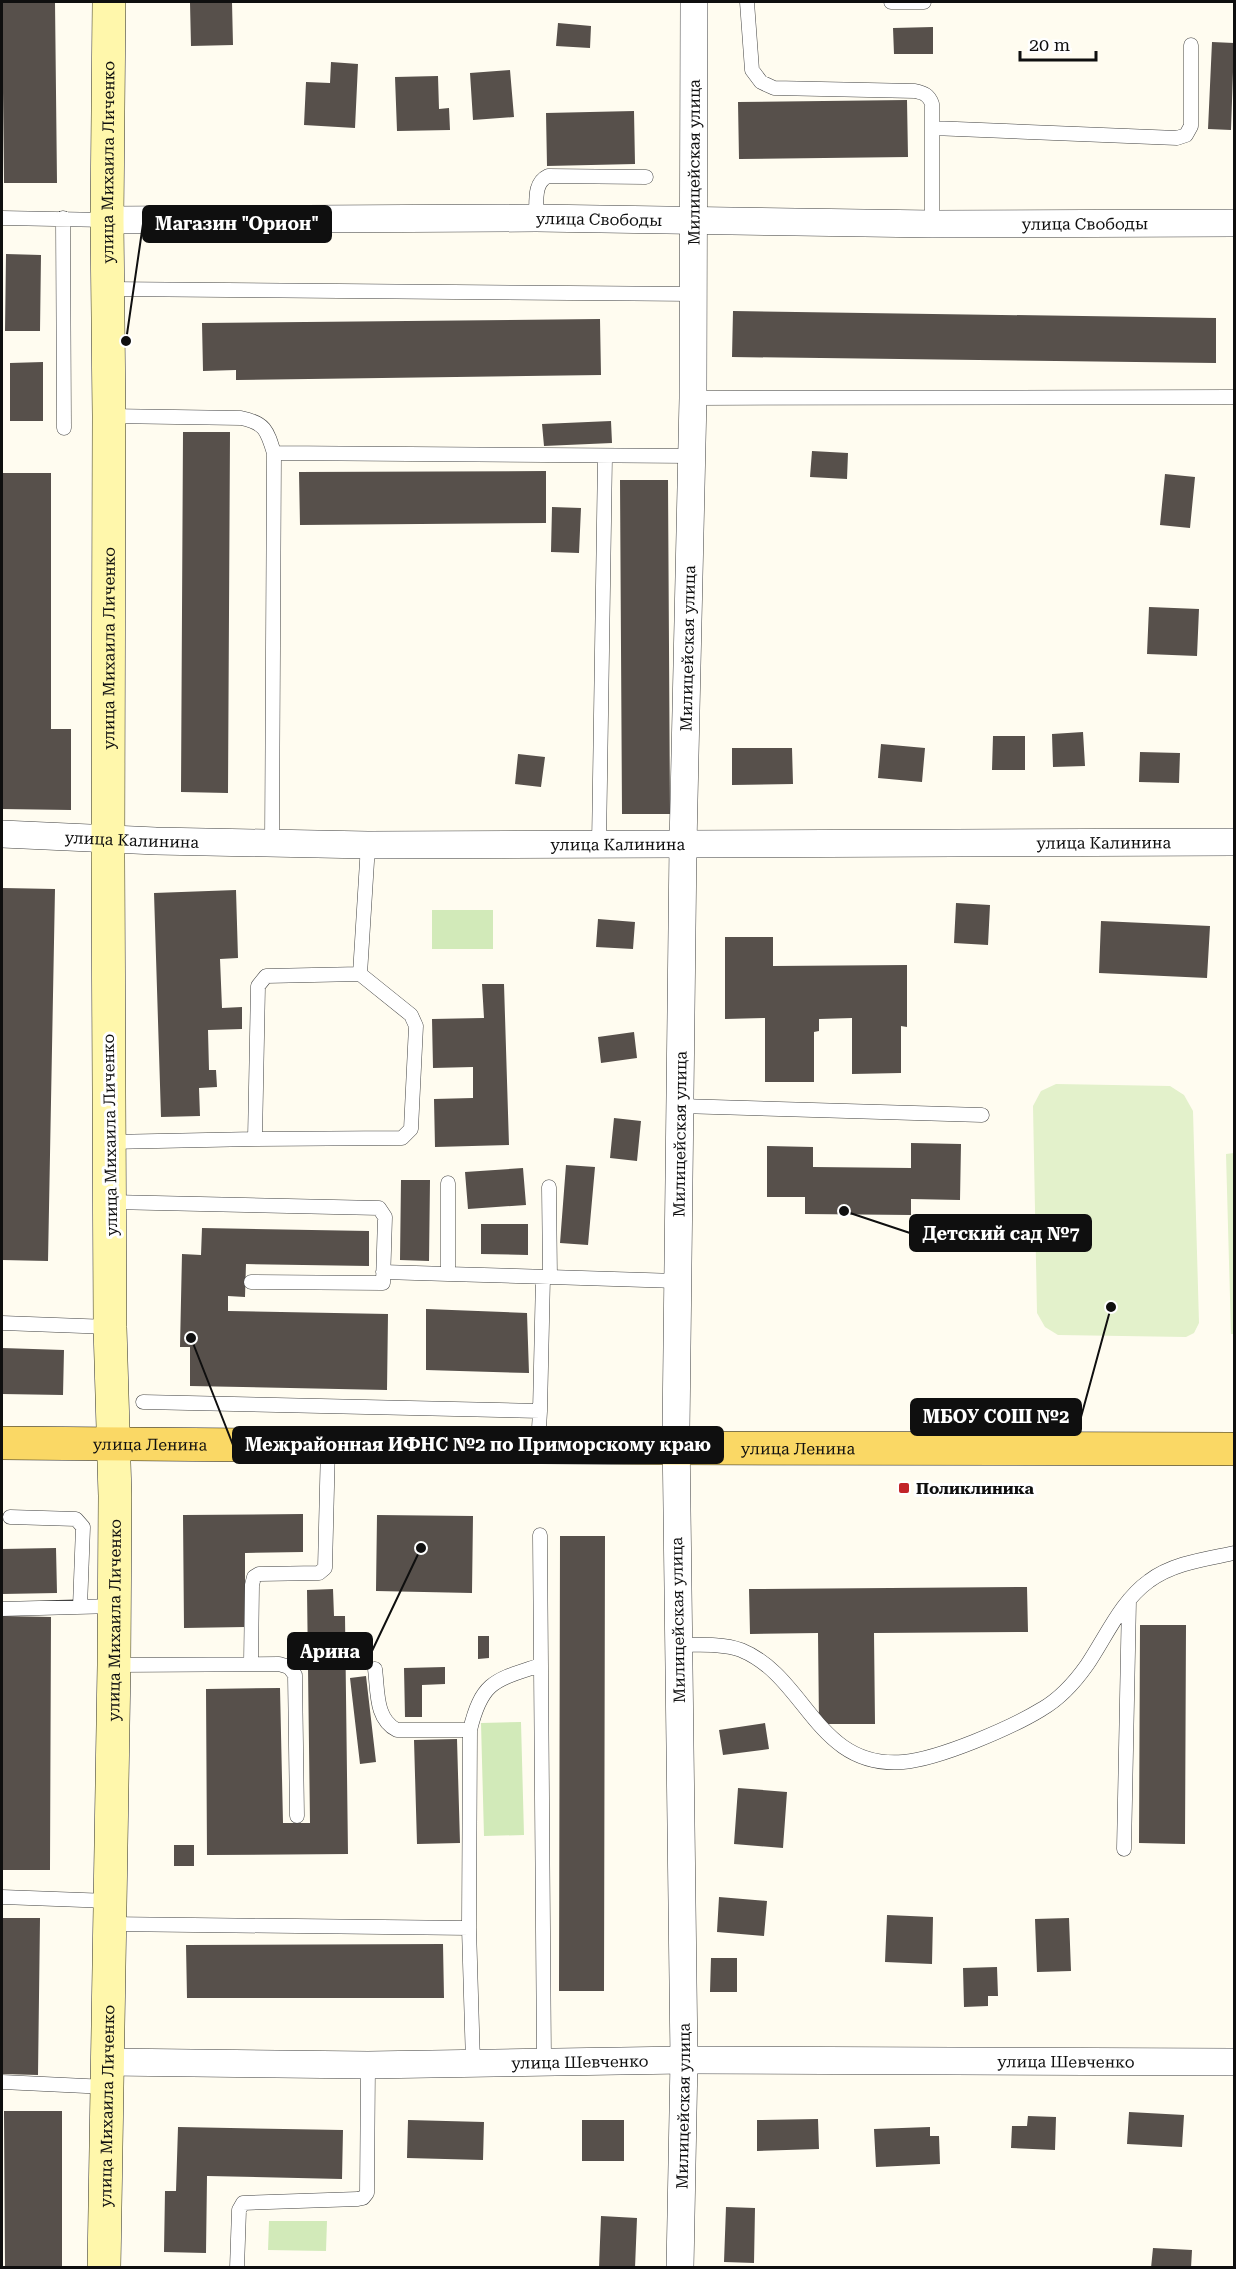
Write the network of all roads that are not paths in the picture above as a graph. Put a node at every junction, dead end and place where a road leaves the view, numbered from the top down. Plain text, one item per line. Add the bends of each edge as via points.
1 (109, 2) edge
2 (694, 2) edge
3 (747, 2) edge
4 (891, 2) edge
5 (924, 2) edge
6 (1191, 45) dead end
7 (932, 128) junction
8 (646, 177) dead end
9 (2, 218) edge
10 (63, 218) junction
11 (536, 218) junction
12 (107, 220) junction
13 (694, 222) junction
14 (1234, 223) edge
15 (932, 224) junction
16 (108, 289) junction
17 (694, 294) junction
18 (1234, 397) edge
19 (693, 398) junction
20 (109, 416) junction
21 (64, 428) dead end
22 (274, 453) junction
23 (692, 456) junction
24 (606, 457) junction
25 (2, 834) edge
26 (108, 839) junction
27 (1234, 842) edge
28 (272, 844) junction
29 (599, 844) junction
30 (368, 845) junction
31 (683, 845) junction
32 (360, 974) junction
33 (680, 1106) junction
34 (982, 1114) dead end
35 (255, 1139) junction
36 (109, 1142) junction
37 (448, 1183) dead end
38 (549, 1187) dead end
39 (111, 1202) junction
40 (383, 1272) junction
41 (448, 1274) junction
42 (546, 1277) junction
43 (677, 1281) junction
44 (251, 1282) dead end
45 (2, 1323) edge
46 (110, 1327) junction
47 (143, 1402) dead end
48 (540, 1411) junction
49 (2, 1443) edge
50 (112, 1443) junction
51 (328, 1444) junction
52 (538, 1446) junction
53 (676, 1448) junction
54 (1234, 1449) edge
55 (10, 1517) dead end
56 (540, 1535) dead end
57 (1234, 1553) edge
58 (1129, 1600) junction
59 (114, 1606) junction
60 (80, 1607) junction
61 (2, 1609) edge
62 (678, 1645) junction
63 (251, 1664) junction
64 (114, 1665) junction
65 (541, 1665) junction
66 (375, 1669) dead end
67 (470, 1730) junction
68 (297, 1816) dead end
69 (1124, 1849) dead end
70 (2, 1897) edge
71 (109, 1912) junction
72 (469, 1928) junction
73 (684, 2060) junction
74 (544, 2061) junction
75 (1234, 2062) edge
76 (473, 2063) junction
77 (368, 2065) junction
78 (107, 2075) junction
79 (2, 2082) edge
80 (104, 2268) edge
81 (237, 2268) edge
82 (680, 2268) edge

1 - 12 main road, улица Михаила Личенко
2 - 13 street, Милицейская улица
3 - 7 lane via 752,70 761,82 774,88 924,93 932,104
4 - 5 lane
6 - 7 lane via 1191,126 1186,135 1177,138
7 - 15 lane
8 - 11 lane via 549,176 538,185
9 - 10 lane
10 - 12 lane
10 - 21 lane
11 - 12 street, улица Свободы
11 - 13 street, улица Свободы
12 - 16 main road, улица Михаила Личенко
13 - 15 street, улица Свободы
13 - 17 street, Милицейская улица
14 - 15 street, улица Свободы
16 - 17 lane
16 - 20 main road, улица Михаила Личенко
17 - 19 street, Милицейская улица
18 - 19 lane
19 - 23 street, Милицейская улица
20 - 22 lane via 256,421 267,431
20 - 26 main road, улица Михаила Личенко
22 - 24 lane
22 - 28 lane
23 - 24 lane
23 - 31 street, Милицейская улица
24 - 29 lane
25 - 26 street, улица Калинина
26 - 28 street, улица Калинина
26 - 36 main road, улица Михаила Личенко
27 - 31 street, улица Калинина
28 - 30 street, улица Калинина
29 - 30 street, улица Калинина
29 - 31 street, улица Калинина
30 - 32 lane
31 - 33 street, Милицейская улица
32 - 35 lane via 266,976 258,986
32 - 35 lane via 411,1015 416,1026 411,1129 402,1138
33 - 34 lane
33 - 43 street, Милицейская улица
35 - 36 lane
36 - 39 main road, улица Михаила Личенко
37 - 41 lane
38 - 42 lane
39 - 40 lane via 379,1208 386,1217
39 - 46 main road, улица Михаила Личенко
40 - 41 lane
40 - 44 lane via 383,1283
41 - 42 lane
42 - 43 lane
42 - 48 lane
43 - 53 street, Милицейская улица
45 - 46 lane
46 - 50 main road, улица Михаила Личенко
47 - 48 lane
48 - 52 lane
49 - 50 main road, улица Ленина
50 - 51 main road, улица Ленина
50 - 59 main road, улица Михаила Личенко
51 - 52 main road, улица Ленина
51 - 63 lane via 325,1568 319,1573 254,1577
52 - 53 main road, улица Ленина
53 - 54 main road, улица Ленина
53 - 62 street, Милицейская улица
55 - 60 lane via 81,1522
56 - 65 lane
57 - 58 lane via 1164,1571
58 - 62 lane via 1073,1684 1043,1709 939,1754 903,1762 874,1761 852,1754 829,1736 767,1667 742,1651
58 - 69 lane
59 - 60 lane
59 - 64 main road, улица Михаила Личенко
60 - 61 lane
62 - 73 street, Милицейская улица
63 - 64 lane
63 - 68 lane via 279,1664 289,1667 295,1675
64 - 71 main road, улица Михаила Личенко
65 - 67 lane via 489,1686 481,1695
65 - 74 lane
66 - 67 lane via 381,1715 387,1726 397,1731
67 - 72 lane
70 - 71 lane
71 - 72 lane
71 - 78 main road, улица Михаила Личенко
72 - 76 lane
73 - 74 street, улица Шевченко
73 - 75 street, улица Шевченко
73 - 82 street, Милицейская улица
74 - 76 street, улица Шевченко
76 - 77 street, улица Шевченко
77 - 78 street, улица Шевченко
77 - 81 lane via 367,2193 358,2199 243,2203 239,2210
78 - 79 lane
78 - 80 main road, улица Михаила Личенко

